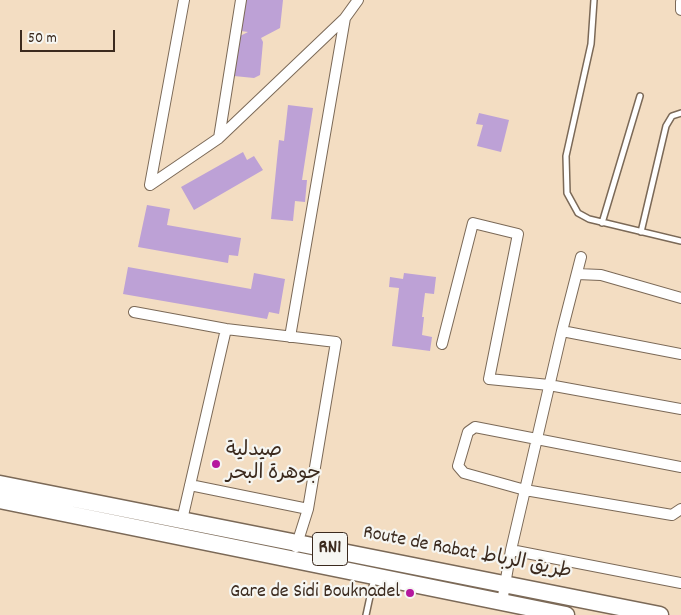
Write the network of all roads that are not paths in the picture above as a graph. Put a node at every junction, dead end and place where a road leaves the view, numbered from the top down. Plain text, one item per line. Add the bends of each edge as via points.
1 (184, 0) edge
2 (241, 0) edge
3 (358, 0) edge
4 (594, 0) edge
5 (681, 2) edge
6 (681, 10) edge
7 (345, 18) junction
8 (640, 96) dead end
9 (681, 113) edge
10 (219, 138) junction
11 (602, 223) junction
12 (642, 232) junction
13 (681, 240) edge
14 (581, 257) dead end
15 (577, 274) junction
16 (681, 298) edge
17 (134, 312) dead end
18 (226, 329) junction
19 (562, 331) junction
20 (290, 337) junction
21 (442, 344) dead end
22 (681, 354) edge
23 (549, 385) junction
24 (681, 409) edge
25 (536, 440) junction
26 (681, 467) edge
27 (0, 484) edge
28 (190, 485) junction
29 (525, 490) junction
30 (0, 500) edge
31 (308, 509) junction
32 (681, 509) edge
33 (182, 520) junction
34 (297, 543) junction
35 (510, 550) junction
36 (293, 560) junction
37 (374, 577) junction
38 (506, 583) junction
39 (681, 583) edge
40 (502, 602) junction
41 (366, 615) edge
42 (566, 615) edge
43 (660, 615) edge

1 - 10 street via 150,185
2 - 10 street
3 - 7 street
4 - 11 lane via 591,44 566,156 566,193 578,213
5 - 6 street
7 - 10 street
7 - 20 street
8 - 11 lane
9 - 12 lane via 672,116 666,126
11 - 12 lane
12 - 13 lane
14 - 15 street
15 - 16 street via 601,276
15 - 19 street
17 - 18 street
18 - 20 street
18 - 28 street
19 - 22 street
19 - 23 street
20 - 31 street via 336,342
21 - 23 street via 473,223 518,234 489,379
23 - 24 street
23 - 25 street
25 - 26 street
25 - 29 street
25 - 29 street via 476,427 468,432 458,466 464,473
27 - 33 main road, Route de Rabat طريق الرباط / RN1
28 - 31 street
28 - 33 street
29 - 32 street via 672,515
29 - 35 street
30 - 36 main road, Route de Rabat طريق الرباط / RN1
31 - 34 street
33 - 34 main road, Route de Rabat طريق الرباط / RN1
34 - 36 street
34 - 38 main road, Route de Rabat طريق الرباط / RN1
35 - 38 street
35 - 39 street
36 - 37 main road, Route de Rabat طريق الرباط / RN1
37 - 40 main road, Route de Rabat طريق الرباط / RN1
37 - 41 lane
38 - 40 street
38 - 43 main road, Route de Rabat طريق الرباط / RN1
40 - 42 main road, Route de Rabat طريق الرباط / RN1

